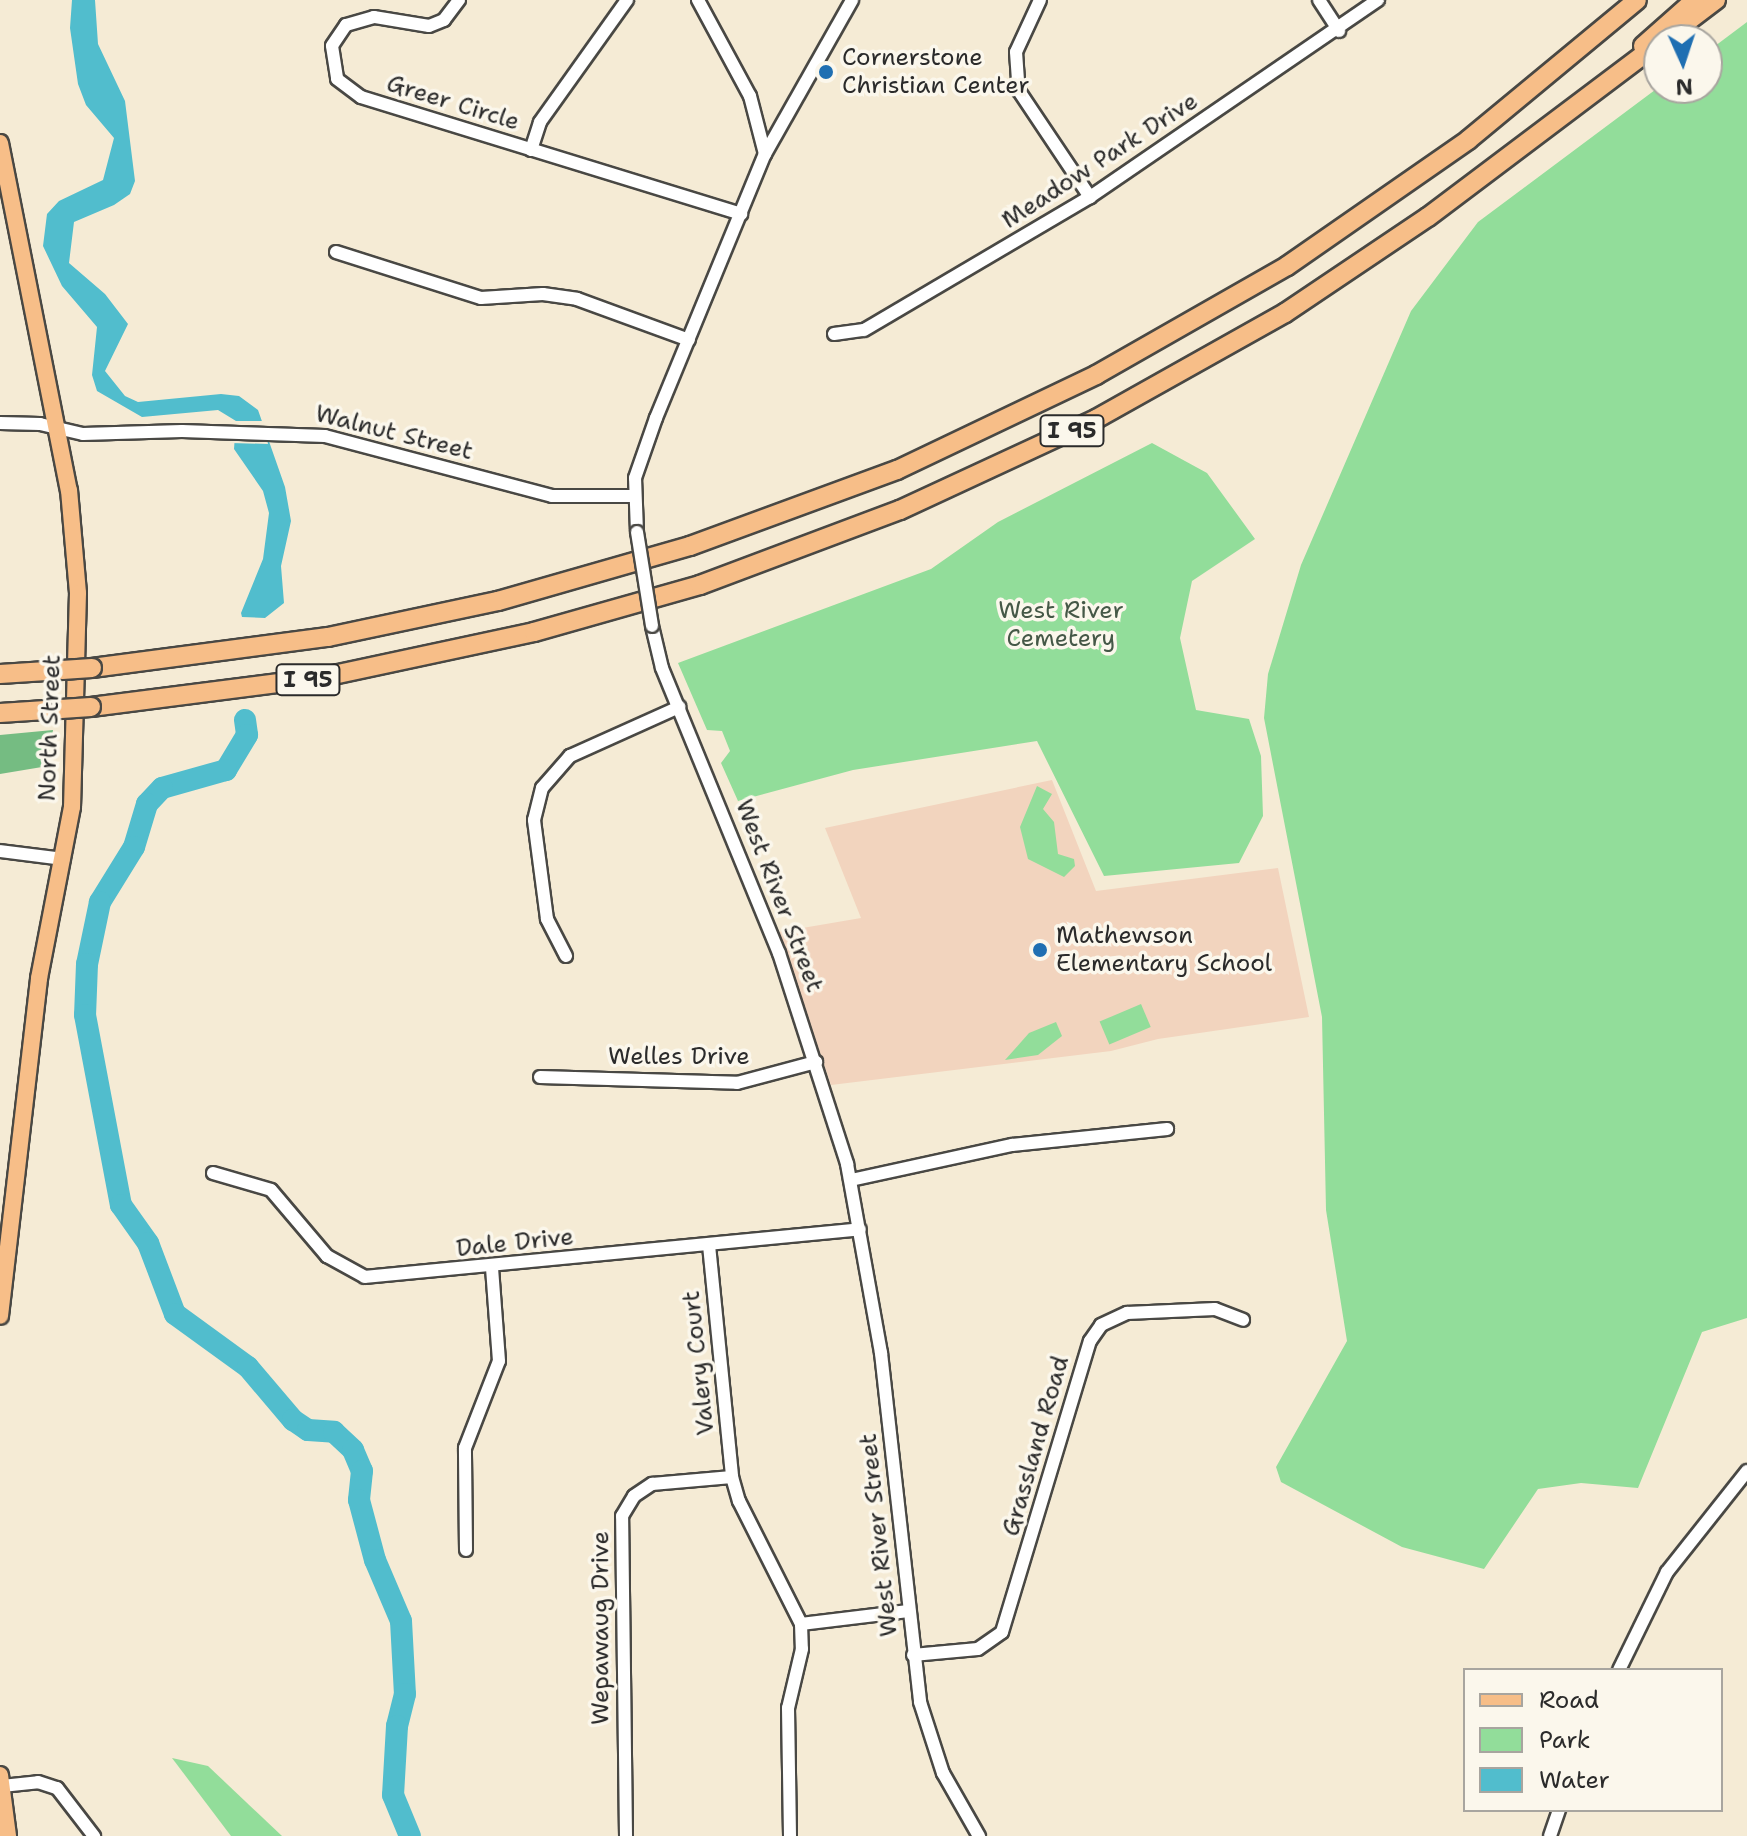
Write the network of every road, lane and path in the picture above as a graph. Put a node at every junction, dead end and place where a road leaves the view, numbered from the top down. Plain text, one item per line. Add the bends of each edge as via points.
1 (459, 0) edge
2 (627, 0) edge
3 (698, 0) edge
4 (852, 0) edge
5 (1040, 0) edge
6 (1319, 0) edge
7 (1378, 0) edge
8 (1637, 0) edge
9 (1695, 0) edge
10 (1716, 0) edge
11 (1684, 24) edge
12 (1339, 31) junction
13 (1643, 54) edge
14 (1565, 113) junction
15 (0, 143) edge
16 (531, 150) junction
17 (765, 154) junction
18 (1090, 197) junction
19 (741, 214) junction
20 (336, 252) dead end
21 (834, 334) dead end
22 (689, 340) junction
23 (0, 423) edge
24 (55, 428) junction
25 (633, 496) junction
26 (0, 674) edge
27 (679, 707) junction
28 (0, 713) edge
29 (0, 851) edge
30 (63, 859) junction
31 (566, 956) dead end
32 (816, 1062) junction
33 (540, 1077) dead end
34 (1167, 1129) dead end
35 (213, 1173) dead end
36 (851, 1180) junction
37 (860, 1229) junction
38 (709, 1245) junction
39 (492, 1268) junction
40 (0, 1316) edge
41 (1243, 1320) dead end
42 (1747, 1471) edge
43 (732, 1477) junction
44 (466, 1550) dead end
45 (908, 1611) junction
46 (801, 1624) junction
47 (913, 1655) junction
48 (1620, 1668) edge
49 (1, 1780) edge
50 (1558, 1812) edge
51 (8, 1836) edge
52 (94, 1836) edge
53 (626, 1836) edge
54 (790, 1836) edge
55 (979, 1836) edge
56 (1550, 1836) edge

1 - 16 street, Greer Circle via 435,25 413,27 374,17 346,25 332,46 337,79 361,97
2 - 16 street via 540,122
3 - 17 street via 750,96
4 - 17 street, West River Street
5 - 18 street via 1016,52 1019,91
6 - 12 street
7 - 12 street, Meadow Park Drive
8 - 26 highway, I 95, bridge via 1504,113 1323,243 1122,362 897,470 690,546 498,601 285,644
9 - 14 highway, I 95
10 - 11 highway
12 - 18 street, Meadow Park Drive
13 - 14 highway
14 - 28 highway, I 95, bridge via 1428,217 1248,336 1058,439 861,527 658,598 492,642 309,679
15 - 24 main road, North Street
16 - 19 street, Greer Circle
17 - 19 street, West River Street
18 - 21 street, Meadow Park Drive via 864,330
19 - 22 street, West River Street
20 - 22 street via 481,298 543,294 577,299
22 - 25 street, West River Street via 640,459
23 - 24 street, Walnut Street
24 - 25 street, Walnut Street via 83,434 325,436 552,496
24 - 30 main road, North Street via 69,490 78,593 72,807
25 - 27 street, West River Street, bridge via 652,626
27 - 31 street via 570,756 542,788 534,820 547,919
27 - 32 street, West River Street via 763,911
29 - 30 street
30 - 40 main road, North Street via 39,979
32 - 33 street, Welles Drive via 737,1083
32 - 36 street, West River Street
34 - 36 street via 1012,1145
35 - 39 street, Dale Drive via 271,1190 327,1256 351,1273 382,1278
36 - 37 street, West River Street
37 - 38 street, Dale Drive
37 - 45 street, West River Street via 887,1399
38 - 39 street, Dale Drive
38 - 43 street, Valery Court
39 - 44 street via 499,1361 465,1448
41 - 47 street, Grassland Road via 1215,1309 1127,1313 1101,1325 1090,1341 1002,1632 978,1649
42 - 48 street via 1667,1572
43 - 46 street
43 - 53 street, Wepawaug Drive via 652,1484 634,1496 622,1516
45 - 46 street
45 - 47 street, West River Street
46 - 54 street via 802,1649 788,1708
47 - 55 street, West River Street via 936,1756
49 - 51 main road
49 - 52 street via 57,1788
50 - 56 street

